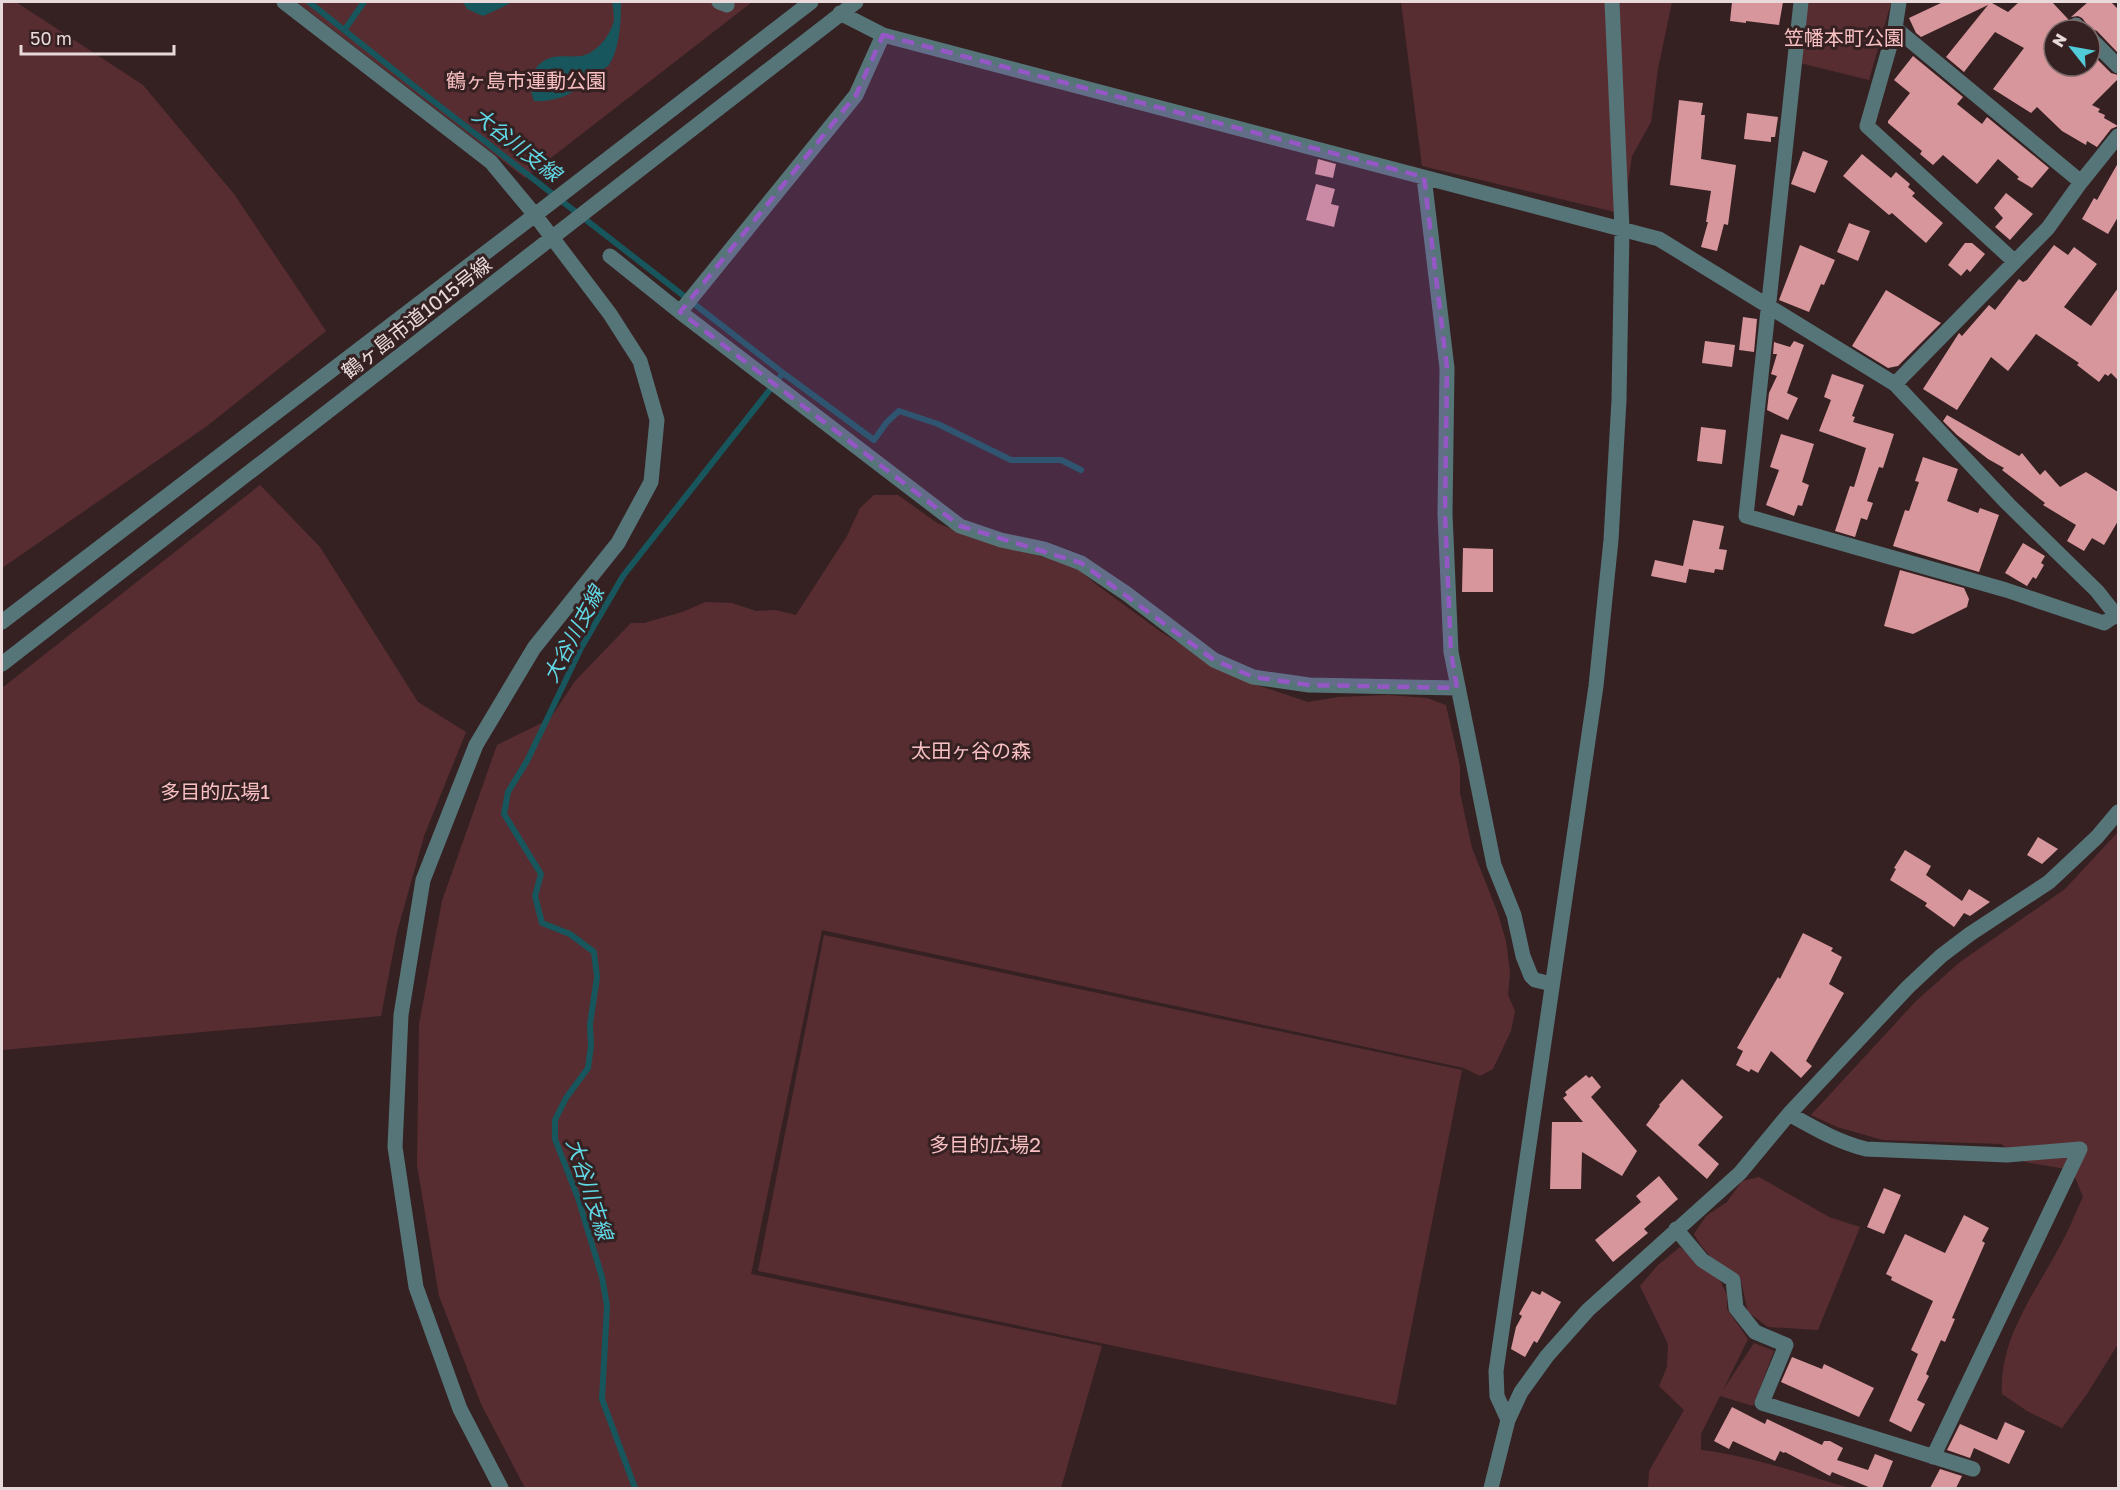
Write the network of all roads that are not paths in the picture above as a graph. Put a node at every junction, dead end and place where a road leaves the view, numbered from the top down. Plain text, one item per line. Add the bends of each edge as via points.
1 (285, 2) edge
2 (811, 2) edge
3 (855, 2) edge
4 (1612, 2) edge
5 (1801, 2) edge
6 (1899, 2) edge
7 (840, 13) junction
8 (1895, 28) junction
9 (883, 35) junction
10 (2102, 50) edge
11 (2118, 66) edge
12 (2118, 136) edge
13 (1424, 177) junction
14 (2081, 182) junction
15 (535, 215) junction
16 (1622, 229) junction
17 (553, 238) junction
18 (610, 256) dead end
19 (2015, 262) junction
20 (1768, 306) junction
21 (680, 312) junction
22 (1895, 384) junction
23 (2117, 616) edge
24 (2, 622) edge
25 (2, 664) edge
26 (1457, 688) junction
27 (2118, 812) edge
28 (1552, 984) junction
29 (1789, 1114) junction
30 (1676, 1230) junction
31 (1508, 1420) junction
32 (1933, 1456) junction
33 (1973, 1469) dead end
34 (501, 1488) edge
35 (1491, 1488) edge

1 - 15 street via 491,162
2 - 15 street, 鶴ヶ島市道1015号線
3 - 7 street, 鶴ヶ島市道1015号線
4 - 16 street
5 - 20 street
6 - 8 street
7 - 9 street
7 - 17 street, 鶴ヶ島市道1015号線
8 - 14 street
8 - 19 street via 1867,126
9 - 13 street
9 - 21 street via 856,95
10 - 11 street
12 - 14 street
13 - 16 street
13 - 26 street via 1447,368 1445,514 1451,652
14 - 19 street via 2048,228
15 - 17 street
15 - 24 street, 鶴ヶ島市道1015号線
16 - 20 street via 1659,238
16 - 28 street via 1620,400 1611,540 1596,686
17 - 25 street, 鶴ヶ島市道1015号線
17 - 34 street via 640,361 657,420 651,482 618,543 534,648 477,745 423,880 401,1015 395,1148 416,1287 460,1409
18 - 21 street
19 - 22 street
20 - 22 street
20 - 23 street via 1746,516 2006,590 2104,623
21 - 26 street via 960,526 1082,563 1215,660 1253,677 1309,685
22 - 23 street
26 - 28 street via 1494,865 1514,915 1523,956 1535,980
27 - 29 street via 2049,882 1941,956
28 - 31 street via 1496,1371 1497,1396
29 - 30 street via 1740,1173
29 - 32 street via 1829,1137 1866,1149 2007,1155 2080,1149
30 - 31 street via 1588,1310 1547,1356 1521,1392
30 - 32 street via 1702,1260 1733,1280 1736,1308 1755,1332 1786,1345 1762,1403
31 - 35 street
32 - 33 street

